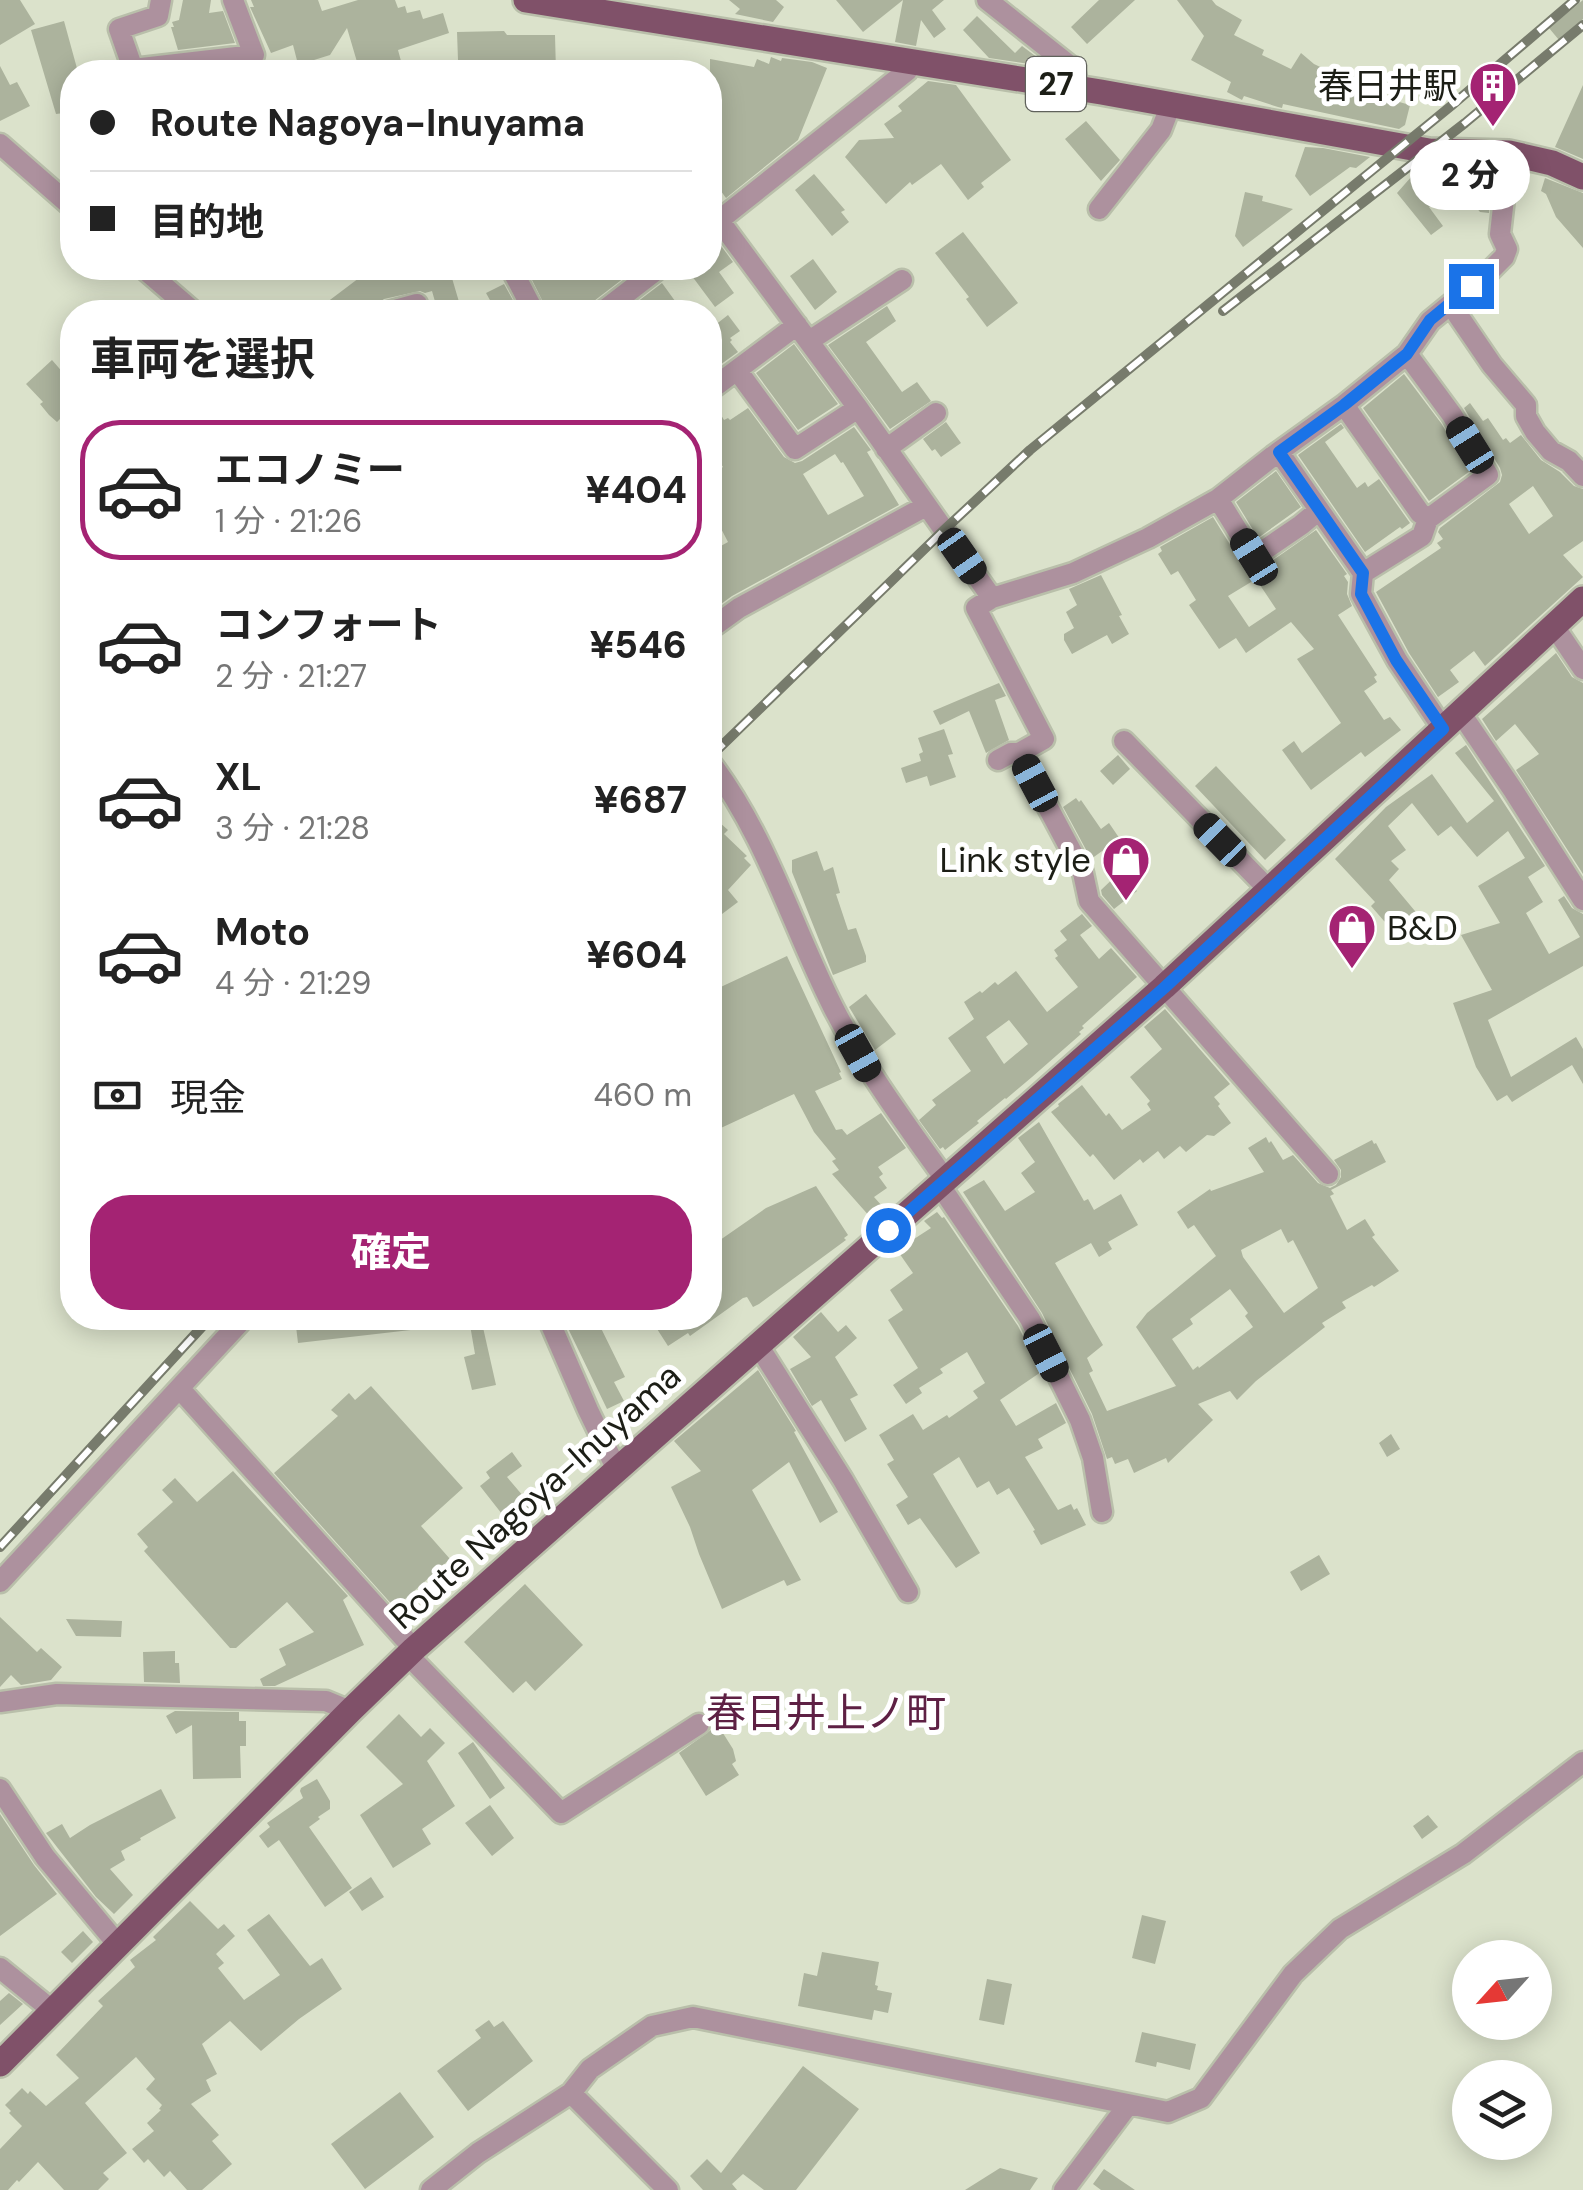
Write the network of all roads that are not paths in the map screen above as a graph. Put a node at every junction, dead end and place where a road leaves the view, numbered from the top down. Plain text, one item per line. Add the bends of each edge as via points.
1 (161, 0) edge
2 (233, 0) edge
3 (526, 0) edge
4 (987, 0) edge
5 (130, 60) edge
6 (211, 60) edge
7 (911, 61) junction
8 (1078, 88) junction
9 (1171, 104) junction
10 (0, 144) edge
11 (1509, 153) junction
12 (1583, 176) edge
13 (60, 196) edge
14 (1100, 209) dead end
15 (722, 211) edge
16 (722, 230) edge
17 (157, 280) edge
18 (643, 280) edge
19 (902, 280) dead end
20 (180, 300) edge
21 (618, 300) edge
22 (1451, 305) junction
23 (803, 333) junction
24 (1407, 354) junction
25 (737, 370) junction
26 (722, 381) edge
27 (1344, 405) junction
28 (858, 408) junction
29 (936, 413) dead end
30 (886, 448) junction
31 (1279, 452) junction
32 (1583, 476) edge
33 (1218, 500) junction
34 (926, 506) junction
35 (1319, 510) junction
36 (1428, 519) junction
37 (1363, 573) junction
38 (992, 598) junction
39 (1583, 599) edge
40 (722, 621) edge
41 (1554, 626) junction
42 (1583, 669) edge
43 (1452, 721) junction
44 (1124, 741) dead end
45 (1019, 753) junction
46 (998, 760) dead end
47 (722, 779) edge
48 (1268, 889) junction
49 (1583, 900) edge
50 (1164, 988) junction
51 (1328, 1174) dead end
52 (942, 1181) junction
53 (233, 1330) edge
54 (553, 1330) edge
55 (758, 1345) junction
56 (180, 1389) junction
57 (618, 1470) junction
58 (1102, 1512) dead end
59 (0, 1582) edge
60 (908, 1592) dead end
61 (411, 1652) junction
62 (0, 1702) edge
63 (350, 1711) junction
64 (699, 1724) dead end
65 (1583, 1762) edge
66 (0, 1789) edge
67 (118, 1946) junction
68 (0, 1968) edge
69 (53, 2011) junction
70 (0, 2064) edge
71 (570, 2092) junction
72 (1128, 2105) junction
73 (431, 2190) edge
74 (668, 2190) edge
75 (1064, 2190) edge

1 - 5 street via 158,16 119,29
2 - 6 street via 254,55
3 - 7 main road, 27
4 - 8 street via 1074,69
7 - 8 main road, 27
7 - 15 street via 907,71
8 - 9 main road, 27
9 - 11 main road, 27 via 1429,151
9 - 14 street via 1160,130
10 - 13 street
11 - 12 main road, 27
11 - 22 street via 1500,234 1507,250
16 - 23 street
17 - 20 street
18 - 21 street
19 - 23 street
22 - 24 street via 1430,320
22 - 32 street via 1526,405 1535,432
23 - 25 street
23 - 28 street
24 - 27 street
24 - 36 street via 1488,475
25 - 26 street
25 - 28 street via 794,449
27 - 31 street
27 - 36 street
28 - 30 street
29 - 30 street
30 - 34 street
31 - 33 street
31 - 35 street
33 - 35 street via 1254,557
33 - 38 street via 1073,573
34 - 38 street
34 - 40 street
35 - 37 street
36 - 37 street via 1422,536
37 - 43 street via 1361,594 1396,660
38 - 45 street via 976,608 1044,739
39 - 41 main road, Route Nagoya-Inuyama
41 - 42 street
41 - 43 main road, Route Nagoya-Inuyama
43 - 48 main road, Route Nagoya-Inuyama
43 - 49 street via 1514,790
44 - 48 street
45 - 46 street
45 - 50 street via 1083,873 1089,900
47 - 52 street via 832,1005
48 - 50 main road, Route Nagoya-Inuyama
50 - 51 street
50 - 52 main road, Route Nagoya-Inuyama
52 - 55 main road, Route Nagoya-Inuyama
52 - 58 street via 1030,1319 1072,1403 1093,1458
53 - 56 street
54 - 57 street
55 - 57 main road, Route Nagoya-Inuyama
55 - 60 street
56 - 59 street
56 - 61 street
57 - 61 main road, Route Nagoya-Inuyama
61 - 63 main road, Route Nagoya-Inuyama
61 - 64 street via 560,1813
62 - 63 street via 58,1694 326,1701
63 - 67 main road, Route Nagoya-Inuyama
65 - 72 street via 1463,1854 1340,1929 1293,1974 1201,2098 1168,2112
66 - 67 street
67 - 69 main road, Route Nagoya-Inuyama
68 - 69 street
69 - 70 main road, Route Nagoya-Inuyama
71 - 72 street via 652,2026 693,2017
71 - 73 street
71 - 74 street
72 - 75 street

